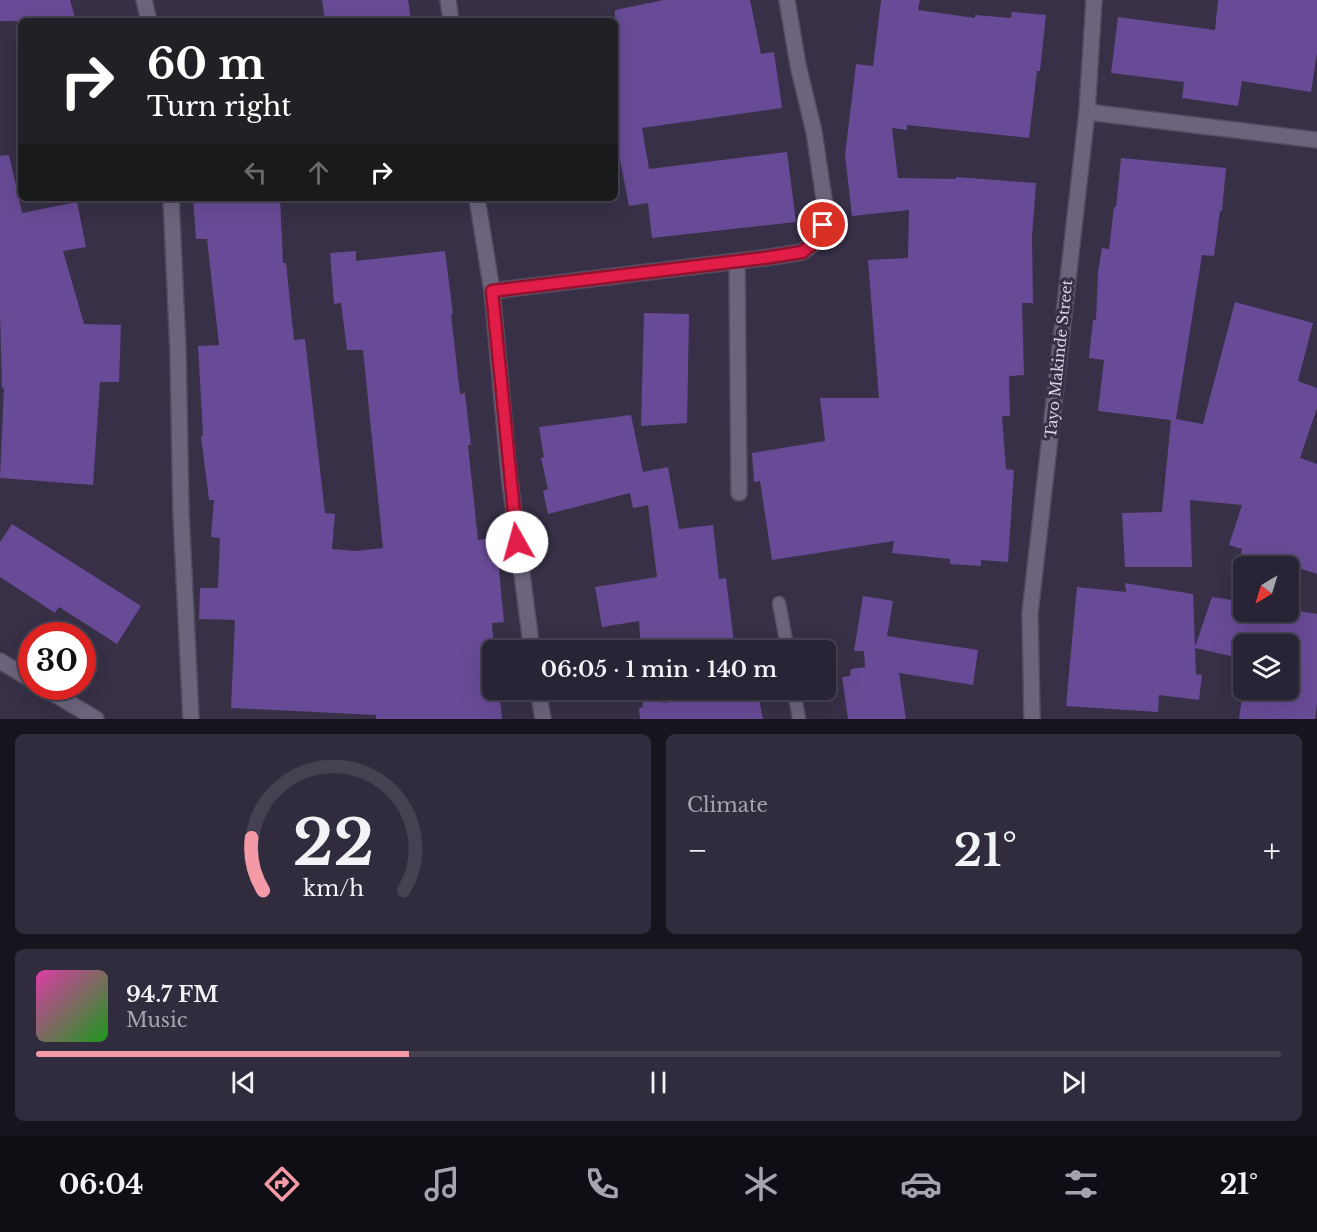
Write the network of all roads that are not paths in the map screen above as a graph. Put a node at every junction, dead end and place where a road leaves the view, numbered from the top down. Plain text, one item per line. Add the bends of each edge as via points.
1 (144, 0) edge
2 (448, 0) edge
3 (788, 0) edge
4 (1094, 0) edge
5 (148, 18) edge
6 (451, 18) edge
7 (1087, 111) junction
8 (1317, 140) edge
9 (171, 201) edge
10 (477, 201) edge
11 (737, 261) junction
12 (492, 291) junction
13 (739, 493) dead end
14 (779, 603) dead end
15 (531, 640) edge
16 (786, 640) edge
17 (0, 661) edge
18 (18, 672) edge
19 (65, 700) edge
20 (540, 700) edge
21 (796, 700) edge
22 (96, 719) edge
23 (190, 719) edge
24 (543, 719) edge
25 (799, 719) edge
26 (1032, 719) edge

1 - 5 street
2 - 6 street
3 - 11 street via 826,212 820,238 802,252
4 - 7 street, Tayo Makinde Street
7 - 8 street
7 - 26 street, Tayo Makinde Street via 1030,613
9 - 23 street
10 - 12 street
11 - 12 street
11 - 13 street
12 - 15 street via 509,474
14 - 16 lane
17 - 18 street
19 - 22 street
20 - 24 street
21 - 25 lane

